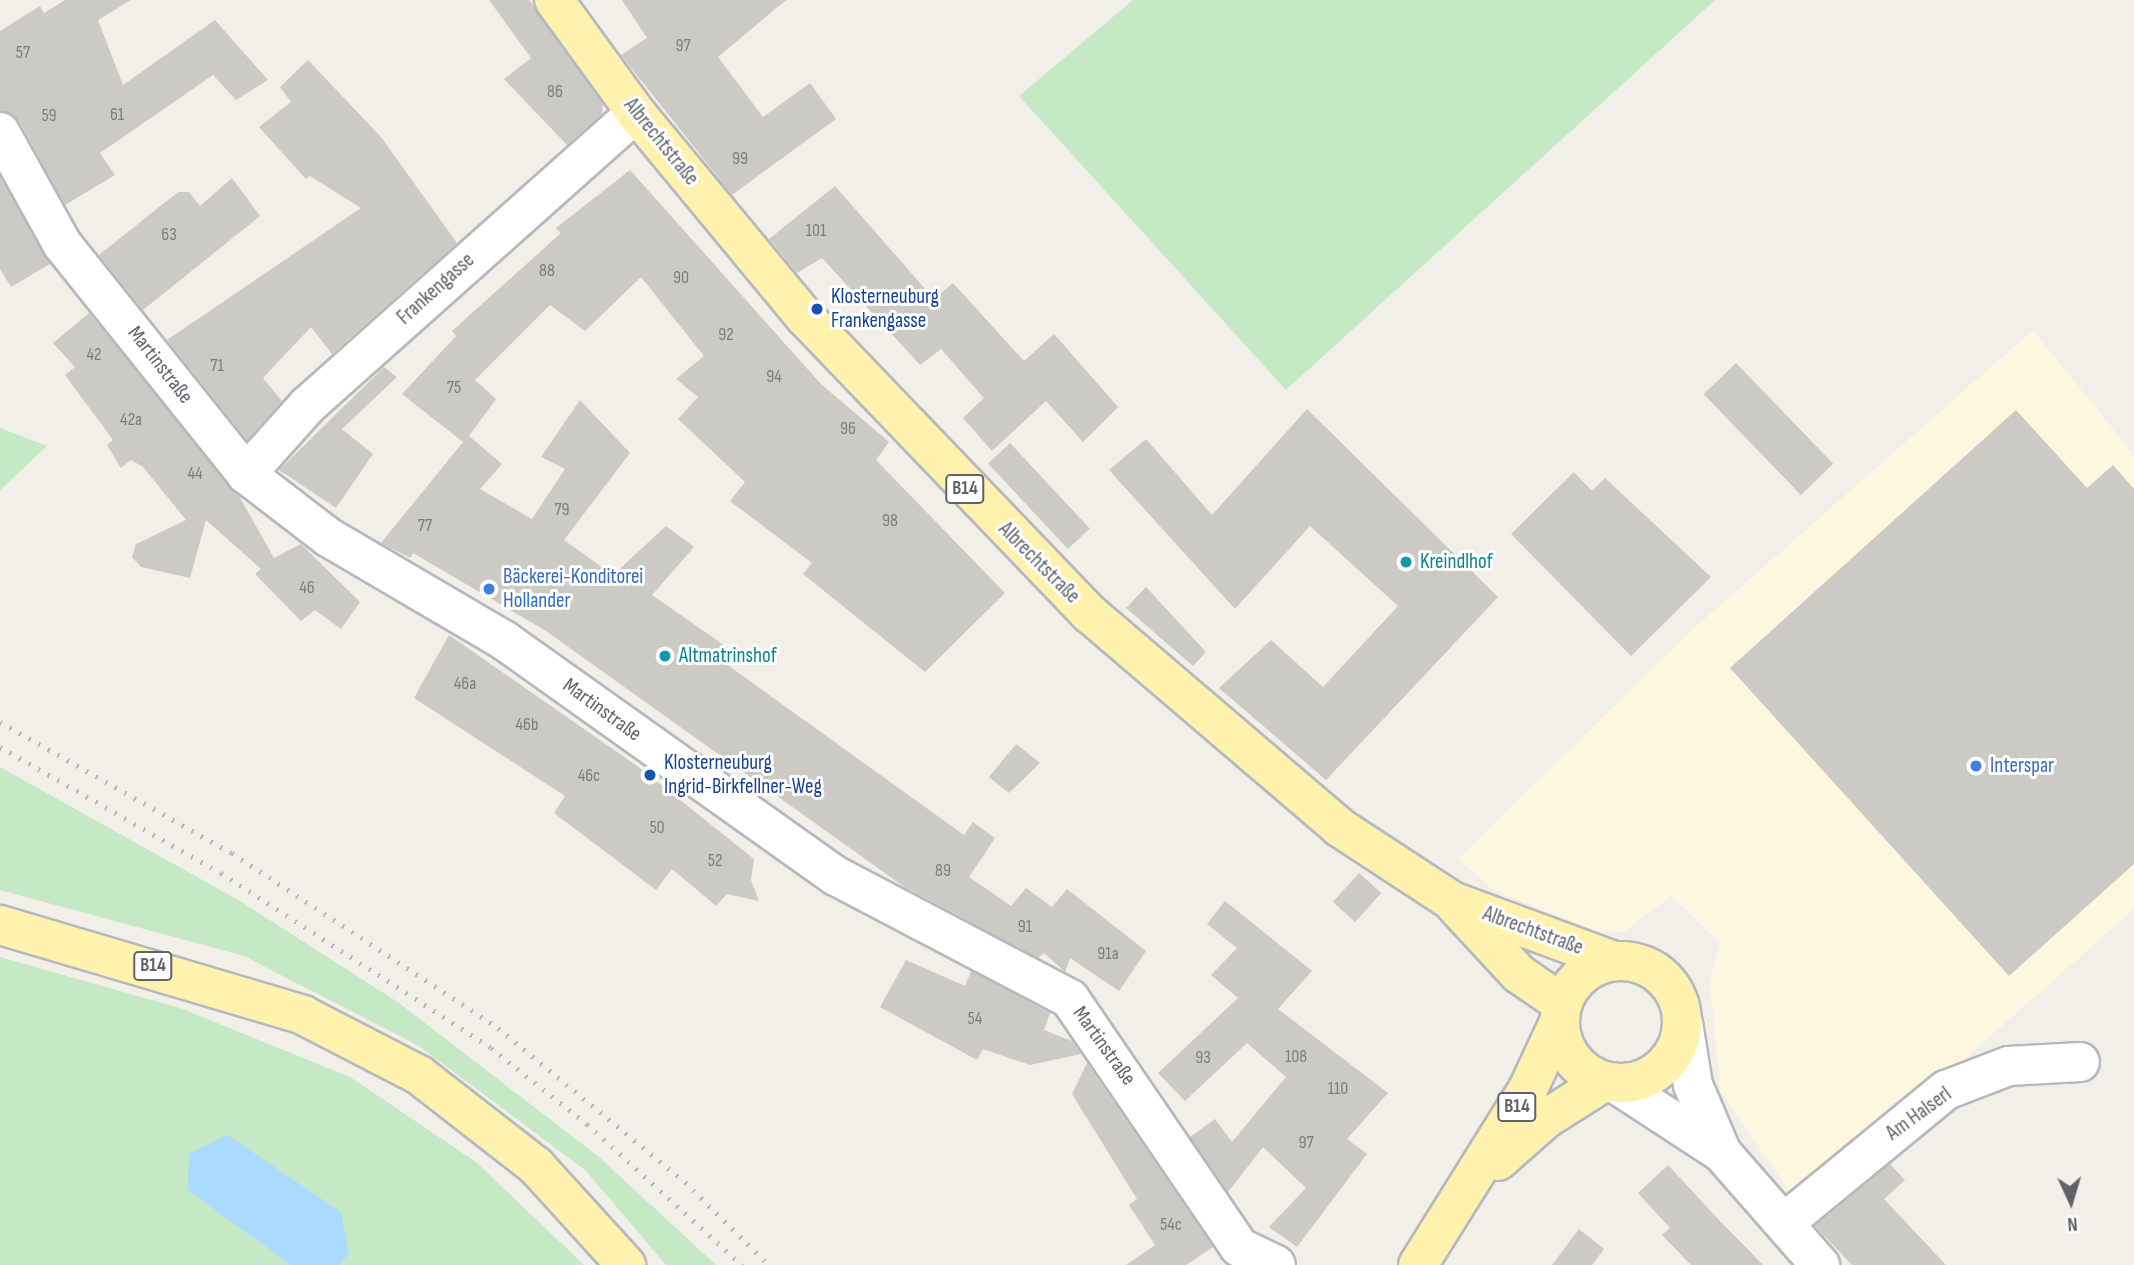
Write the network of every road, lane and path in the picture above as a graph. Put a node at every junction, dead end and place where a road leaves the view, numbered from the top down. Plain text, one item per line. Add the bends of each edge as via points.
1 (554, 0) edge
2 (636, 114) junction
3 (0, 132) edge
4 (246, 474) junction
5 (1452, 901) junction
6 (0, 925) edge
7 (1614, 961) junction
8 (1559, 1014) junction
9 (1683, 1023) junction
10 (2080, 1062) dead end
11 (1611, 1084) junction
12 (1722, 1153) junction
13 (1470, 1185) junction
14 (1784, 1223) junction
15 (1421, 1256) edge
16 (626, 1265) edge
17 (1276, 1265) edge
18 (1820, 1265) edge

1 - 2 main road, Albrechtstraße / B14
2 - 4 street, Frankengasse via 308,405
2 - 5 main road, Albrechtstraße / B14 via 806,317 1090,614 1339,827
3 - 4 street, Martinstraße via 62,244
4 - 17 street, Martinstraße via 328,537 505,641 836,876 1070,999 1239,1247
5 - 7 main road, Albrechtstraße / B14
5 - 8 main road, Albrechtstraße / B14
6 - 16 main road, B14 via 303,1015 419,1075 536,1166
7 - 8 main road, B14 via 1581,976
7 - 9 main road, B14 via 1647,967 1667,980
8 - 11 main road via 1569,1055
8 - 13 main road, B14 via 1528,1090
9 - 11 main road, B14 via 1676,1051 1662,1068
9 - 12 street via 1693,1086
10 - 14 street, Am Halserl via 2009,1066 1946,1090
11 - 12 street
11 - 13 main road, B14 via 1547,1118
12 - 14 street
13 - 15 main road, B14
14 - 18 street

